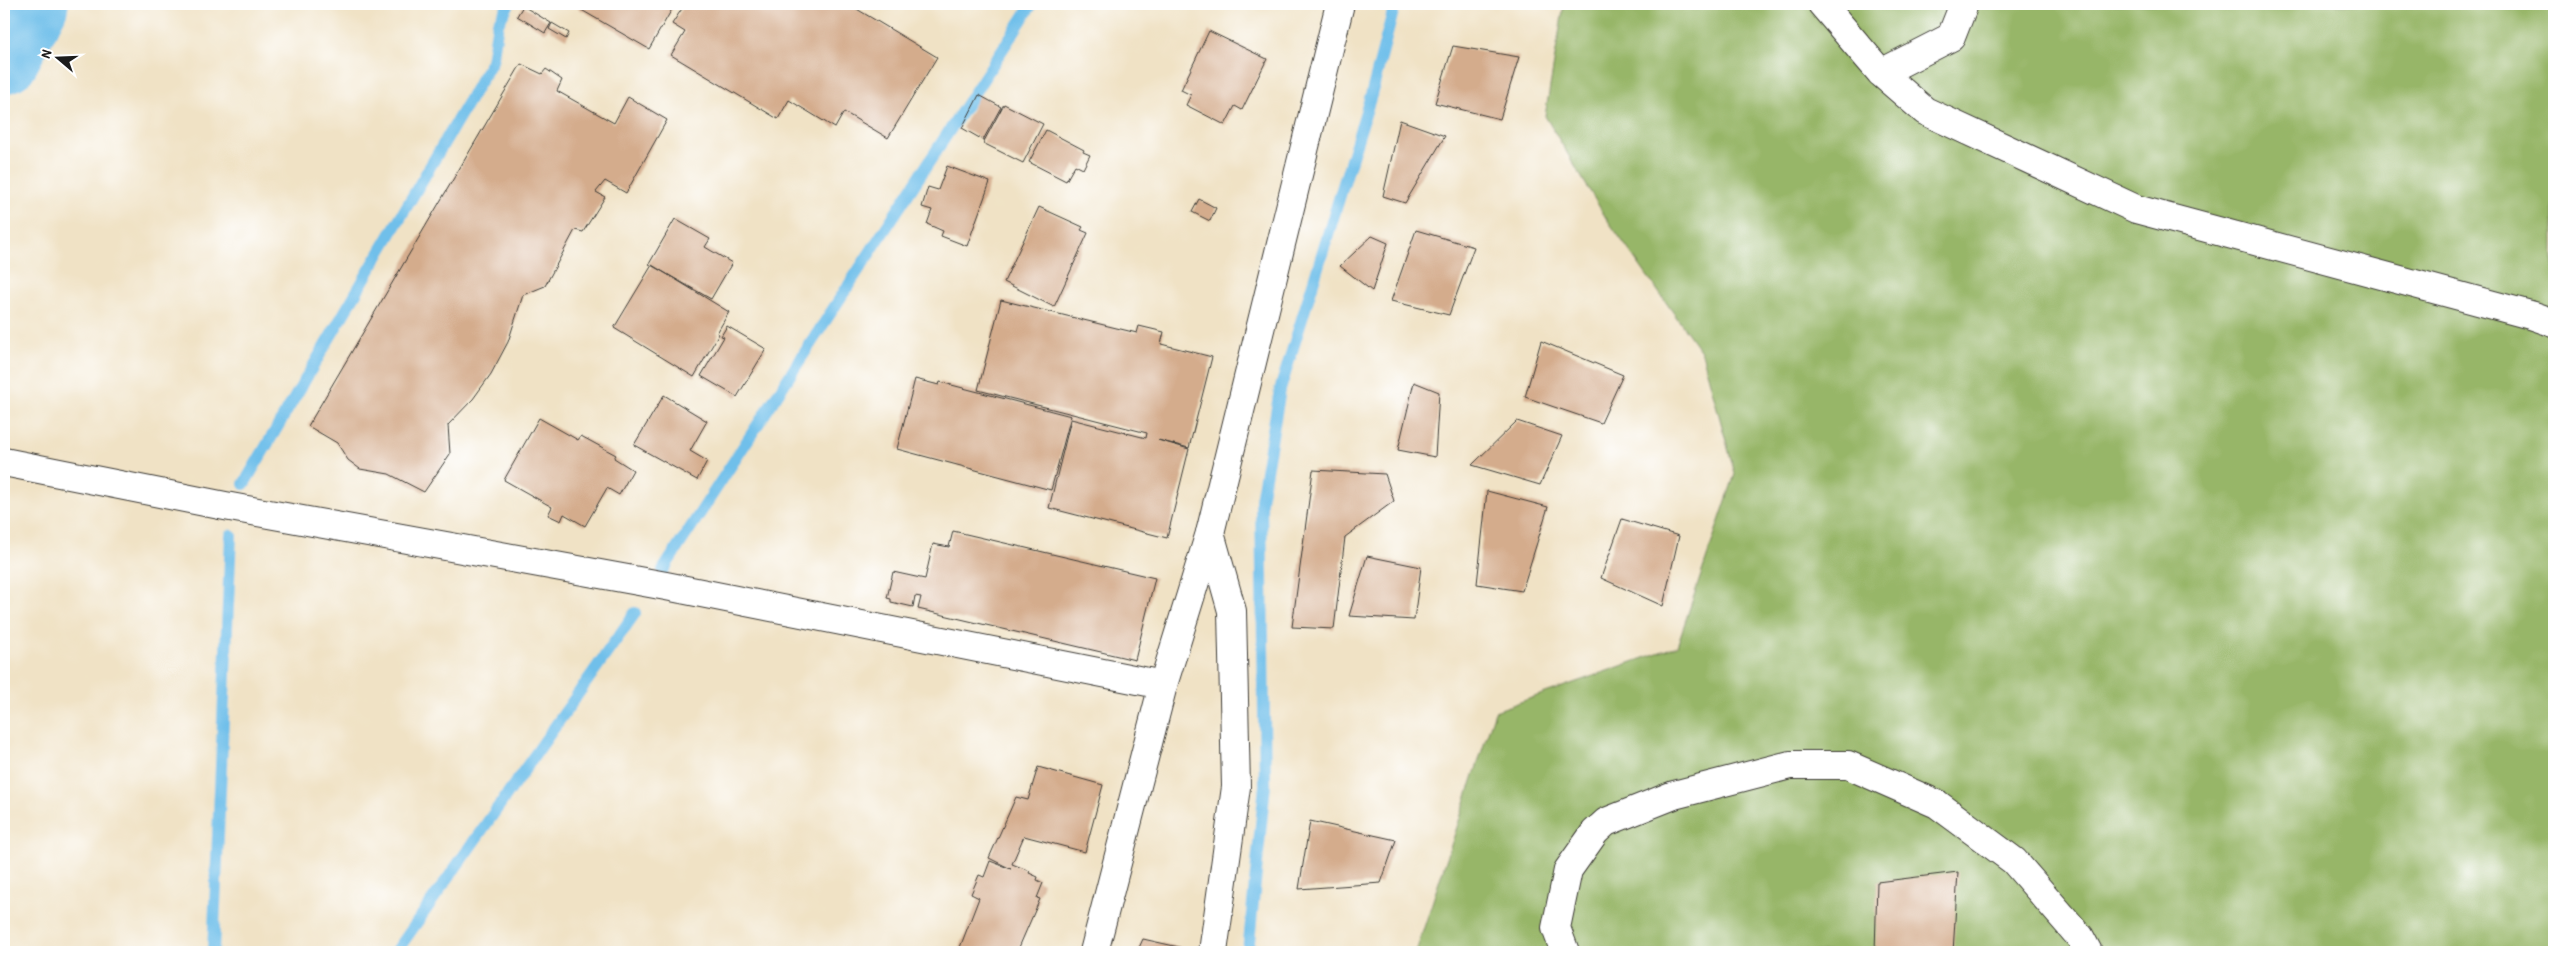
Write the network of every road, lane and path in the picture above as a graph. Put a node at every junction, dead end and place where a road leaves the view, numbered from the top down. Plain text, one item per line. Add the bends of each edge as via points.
1 (1340, 4) edge
2 (1822, 4) edge
3 (1964, 4) edge
4 (1881, 73) junction
5 (2554, 323) edge
6 (4, 462) edge
7 (1210, 533) junction
8 (1163, 685) junction
9 (1094, 952) edge
10 (1213, 952) edge
11 (1566, 952) edge
12 (2088, 952) edge

1 - 7 street
2 - 4 street
3 - 4 street via 1951,38
4 - 5 street via 1925,111 2136,209
6 - 8 street via 225,506 657,584
7 - 8 street
7 - 10 street via 1232,611 1236,787
8 - 9 street
11 - 12 street via 1556,928 1568,870 1606,822 1674,795 1790,765 1848,765 1937,804 2014,861 2080,937

